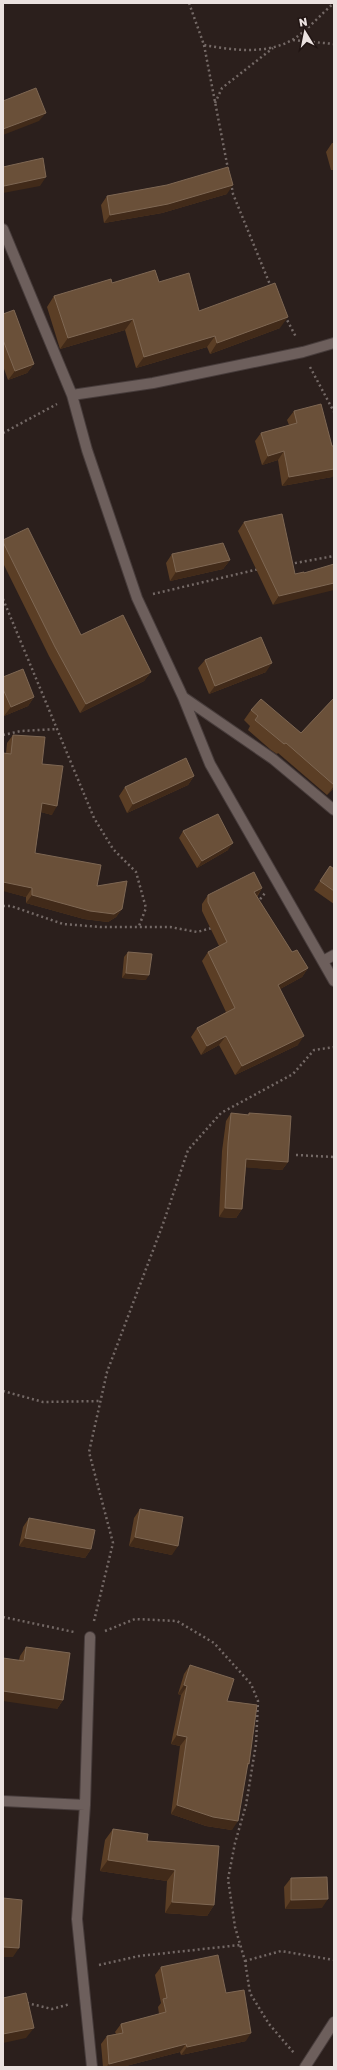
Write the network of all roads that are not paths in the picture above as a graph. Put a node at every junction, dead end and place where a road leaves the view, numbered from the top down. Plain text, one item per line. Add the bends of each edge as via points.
1 (3, 229) edge
2 (334, 343) edge
3 (72, 395) junction
4 (183, 698) junction
5 (334, 810) edge
6 (334, 956) edge
7 (323, 961) junction
8 (334, 981) edge
9 (90, 1638) road end
10 (3, 1801) edge
11 (85, 1805) junction
12 (334, 2022) edge
13 (305, 2066) edge
14 (92, 2067) edge

1 - 3 street
2 - 3 street via 303,352 153,383
3 - 4 street via 87,450 137,598
4 - 5 street via 274,759
4 - 7 street via 210,764
6 - 7 street
7 - 8 street
9 - 11 street
10 - 11 street
11 - 14 street via 77,1919
12 - 13 street

